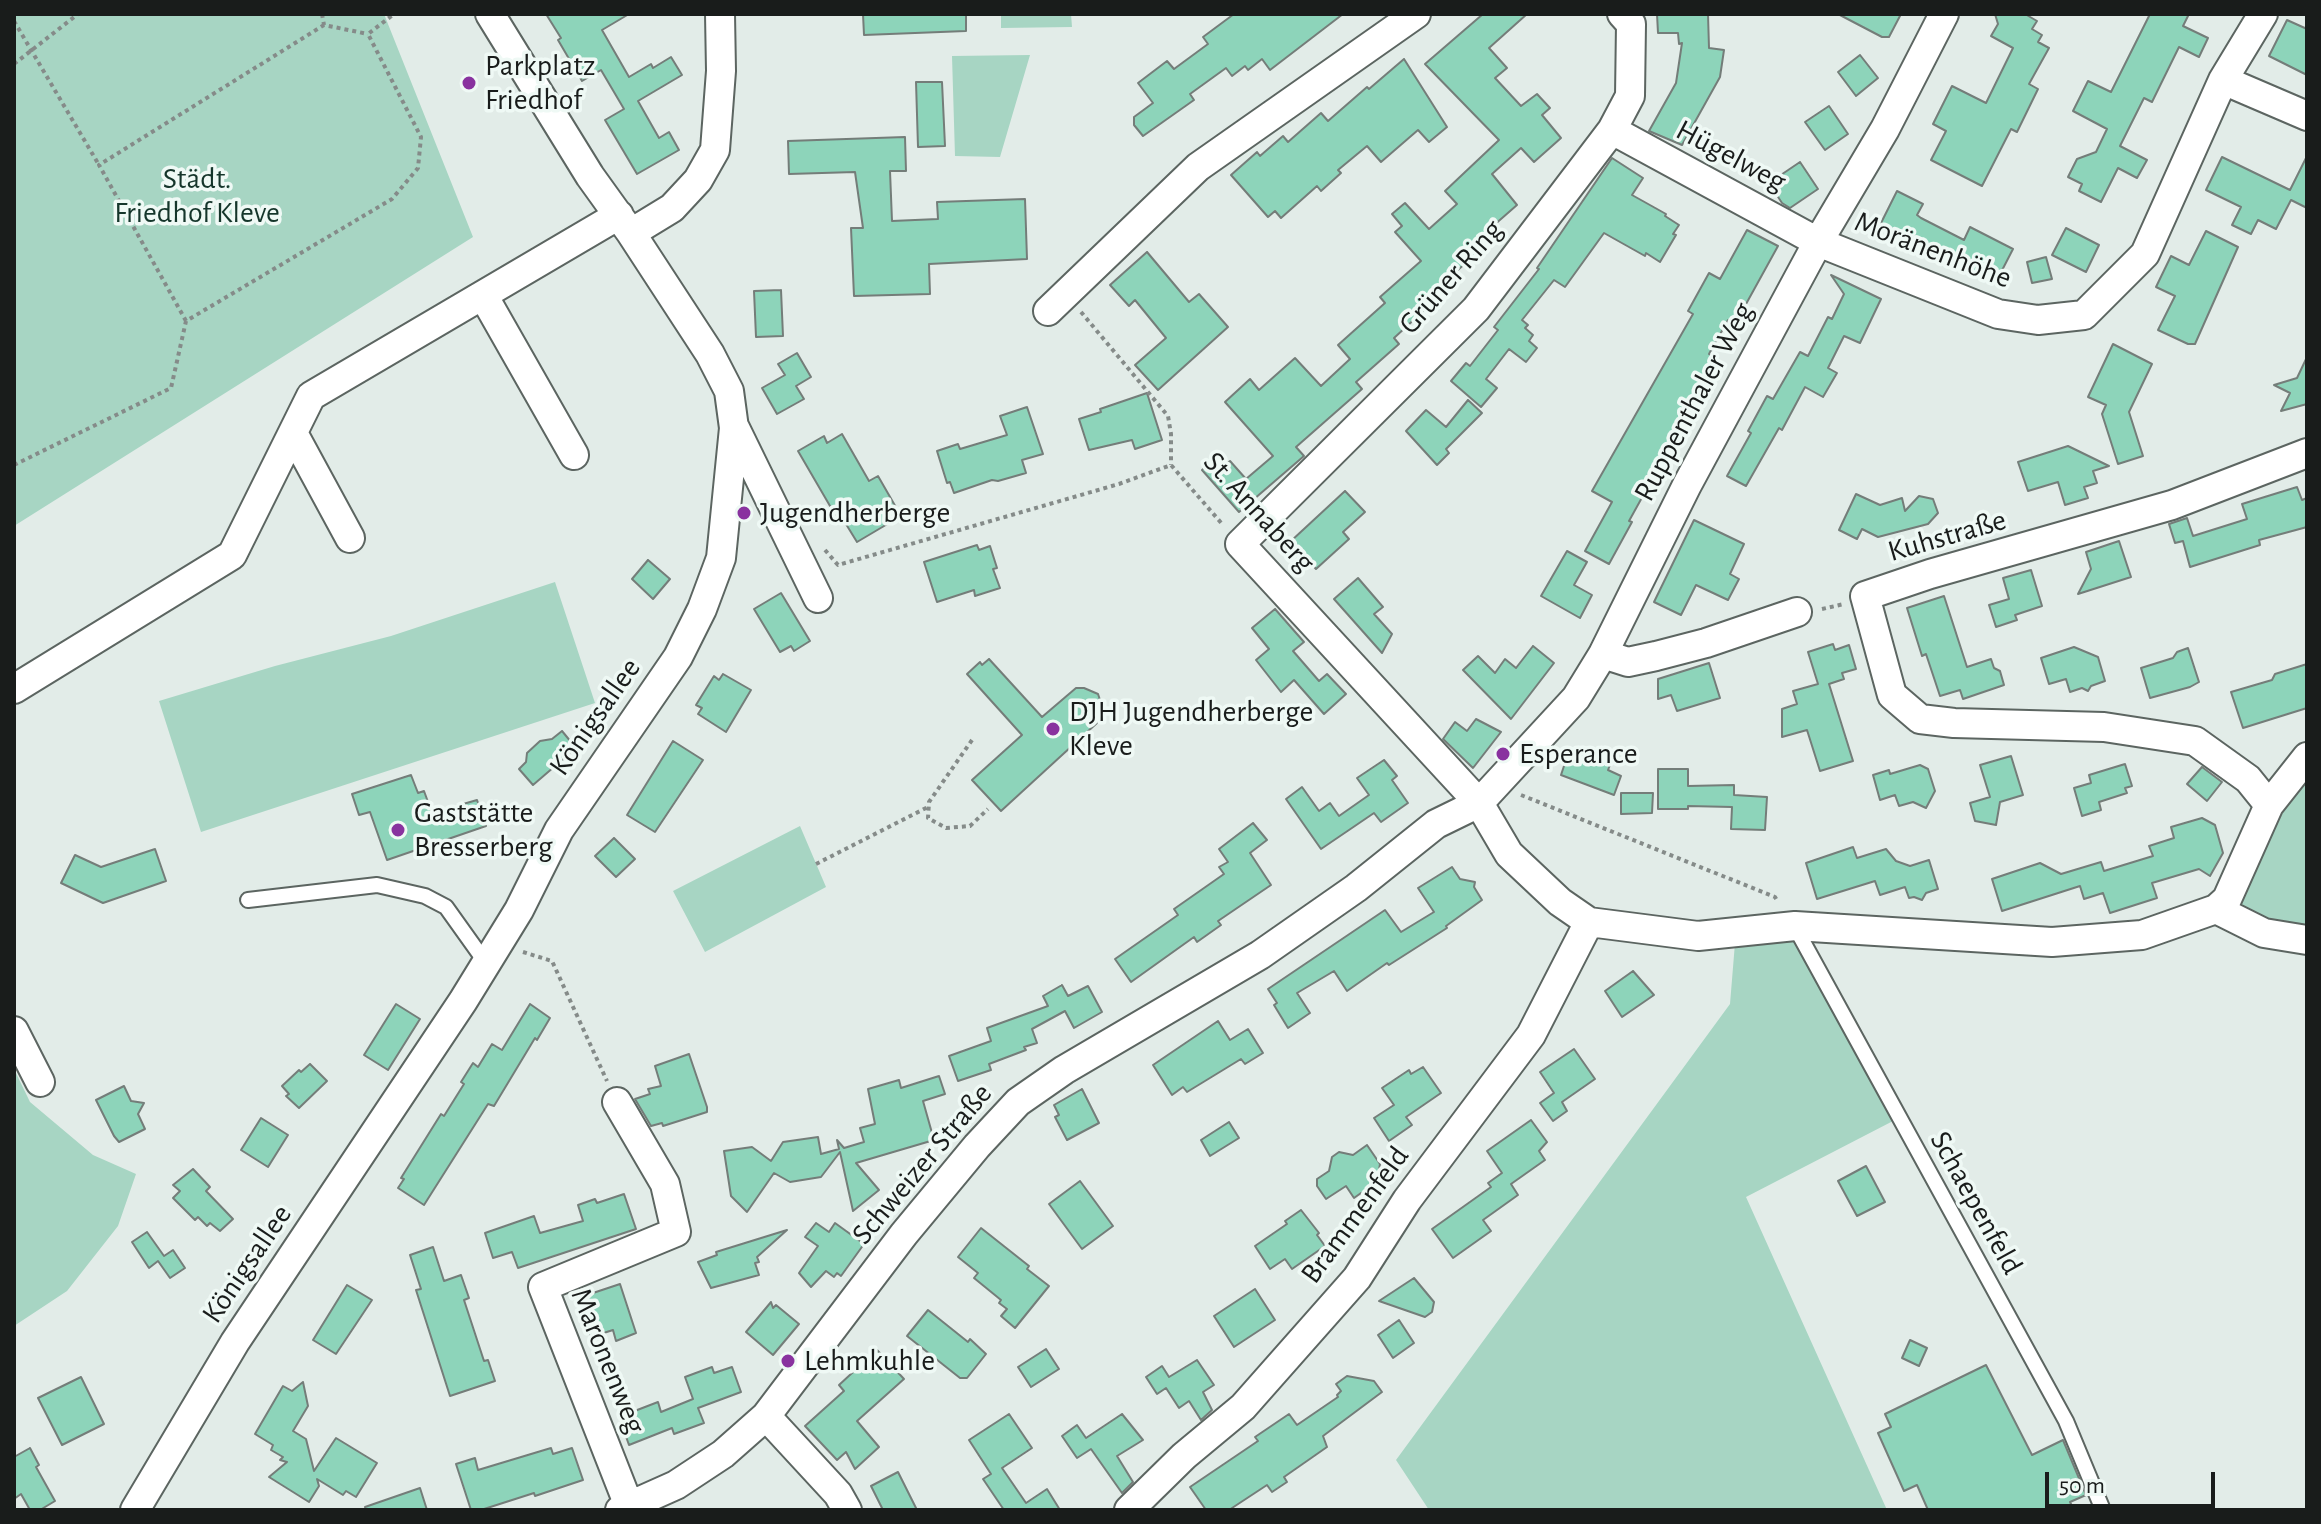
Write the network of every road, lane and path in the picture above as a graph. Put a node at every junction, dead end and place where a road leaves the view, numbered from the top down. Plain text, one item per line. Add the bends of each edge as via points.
1 (78, 14) edge
2 (322, 14) edge
3 (394, 14) edge
4 (490, 14) edge
5 (720, 14) edge
6 (1416, 14) edge
7 (1622, 14) edge
8 (1944, 14) edge
9 (2263, 14) edge
10 (14, 21) edge
11 (324, 25) junction
12 (368, 34) junction
13 (30, 49) junction
14 (14, 64) edge
15 (2223, 80) junction
16 (2307, 116) edge
17 (1612, 130) junction
18 (99, 165) junction
19 (625, 224) junction
20 (1818, 242) junction
21 (483, 295) junction
22 (1056, 303) joint
23 (186, 321) junction
24 (734, 428) junction
25 (293, 433) junction
26 (2307, 453) edge
27 (574, 455) dead end
28 (14, 465) edge
29 (1171, 465) junction
30 (786, 536) junction
31 (350, 538) dead end
32 (1240, 544) junction
33 (1865, 596) junction
34 (818, 598) dead end
35 (1797, 612) joint
36 (1603, 654) junction
37 (14, 689) edge
38 (972, 740) dead end
39 (2307, 757) edge
40 (1488, 794) junction
41 (2269, 805) junction
42 (928, 807) junction
43 (988, 809) dead end
44 (816, 864) dead end
45 (248, 900) dead end
46 (2216, 909) junction
47 (1589, 922) junction
48 (1795, 926) junction
49 (2307, 940) edge
50 (492, 954) junction
51 (14, 1031) edge
52 (40, 1082) dead end
53 (617, 1102) joint
54 (766, 1416) junction
55 (625, 1508) edge
56 (135, 1510) edge
57 (847, 1510) edge
58 (1129, 1510) edge
59 (2103, 1510) edge

1 - 13 path
2 - 11 path
3 - 12 path
4 - 19 street, Königsallee
5 - 19 street via 715,150 698,180 672,208
6 - 22 street via 1198,167
7 - 17 street, Grüner Ring via 1631,24 1630,96
8 - 20 street, Ruppenthaler Weg
9 - 15 street, Moränenhöhe
10 - 13 path
11 - 12 path
11 - 18 path
12 - 23 path via 421,137 418,168 392,199
13 - 14 path
13 - 18 path
15 - 16 street
15 - 20 street, Moränenhöhe via 2145,254 2084,315 2038,320 1998,314
17 - 20 street, Hügelweg
17 - 32 street, Grüner Ring via 1476,309
18 - 23 path
19 - 21 street
19 - 24 street, Königsallee via 710,354 729,391
20 - 36 street, Ruppenthaler Weg
21 - 25 street via 311,396
21 - 27 street
22 - 29 path via 1103,336 1168,416
23 - 28 path via 171,388
24 - 30 street
24 - 50 street, Königsallee via 721,558 702,609 678,657 559,830
25 - 31 street
25 - 37 street via 232,555
26 - 33 street, Kuhstraße via 2172,505
29 - 30 path, St. Annaberg via 838,565 809,532
29 - 32 path, St. Annaberg
30 - 34 street
32 - 40 street, St. Annaberg
33 - 35 path, Kuhstraße via 1836,607
33 - 41 street via 1892,695 1920,719 2104,727 2195,741 2248,779
35 - 36 street via 1656,656 1628,662
36 - 40 street, Ruppenthaler Weg via 1576,698
38 - 42 path
39 - 41 street
40 - 47 street via 1509,854
40 - 48 path via 1775,897
40 - 54 street, Schweizer Straße via 1436,824 1260,955 1018,1102 904,1234
41 - 46 street via 2227,899
42 - 43 path via 928,818 946,828 970,826
42 - 44 path
45 - 50 lane via 377,885 425,896 446,907
46 - 48 street via 2142,935 2052,942
46 - 49 street via 2264,933
47 - 48 street via 1698,936
47 - 58 street, Brammenfeld via 1531,1035 1431,1166 1357,1278 1243,1407
48 - 59 lane, Schaepenfeld via 2066,1421
50 - 53 path via 552,961
50 - 56 street, Königsallee via 235,1342
51 - 52 street
53 - 55 street, Maronenweg via 665,1184 676,1232 543,1287
54 - 55 street, Schweizer Straße via 676,1485
54 - 57 street

